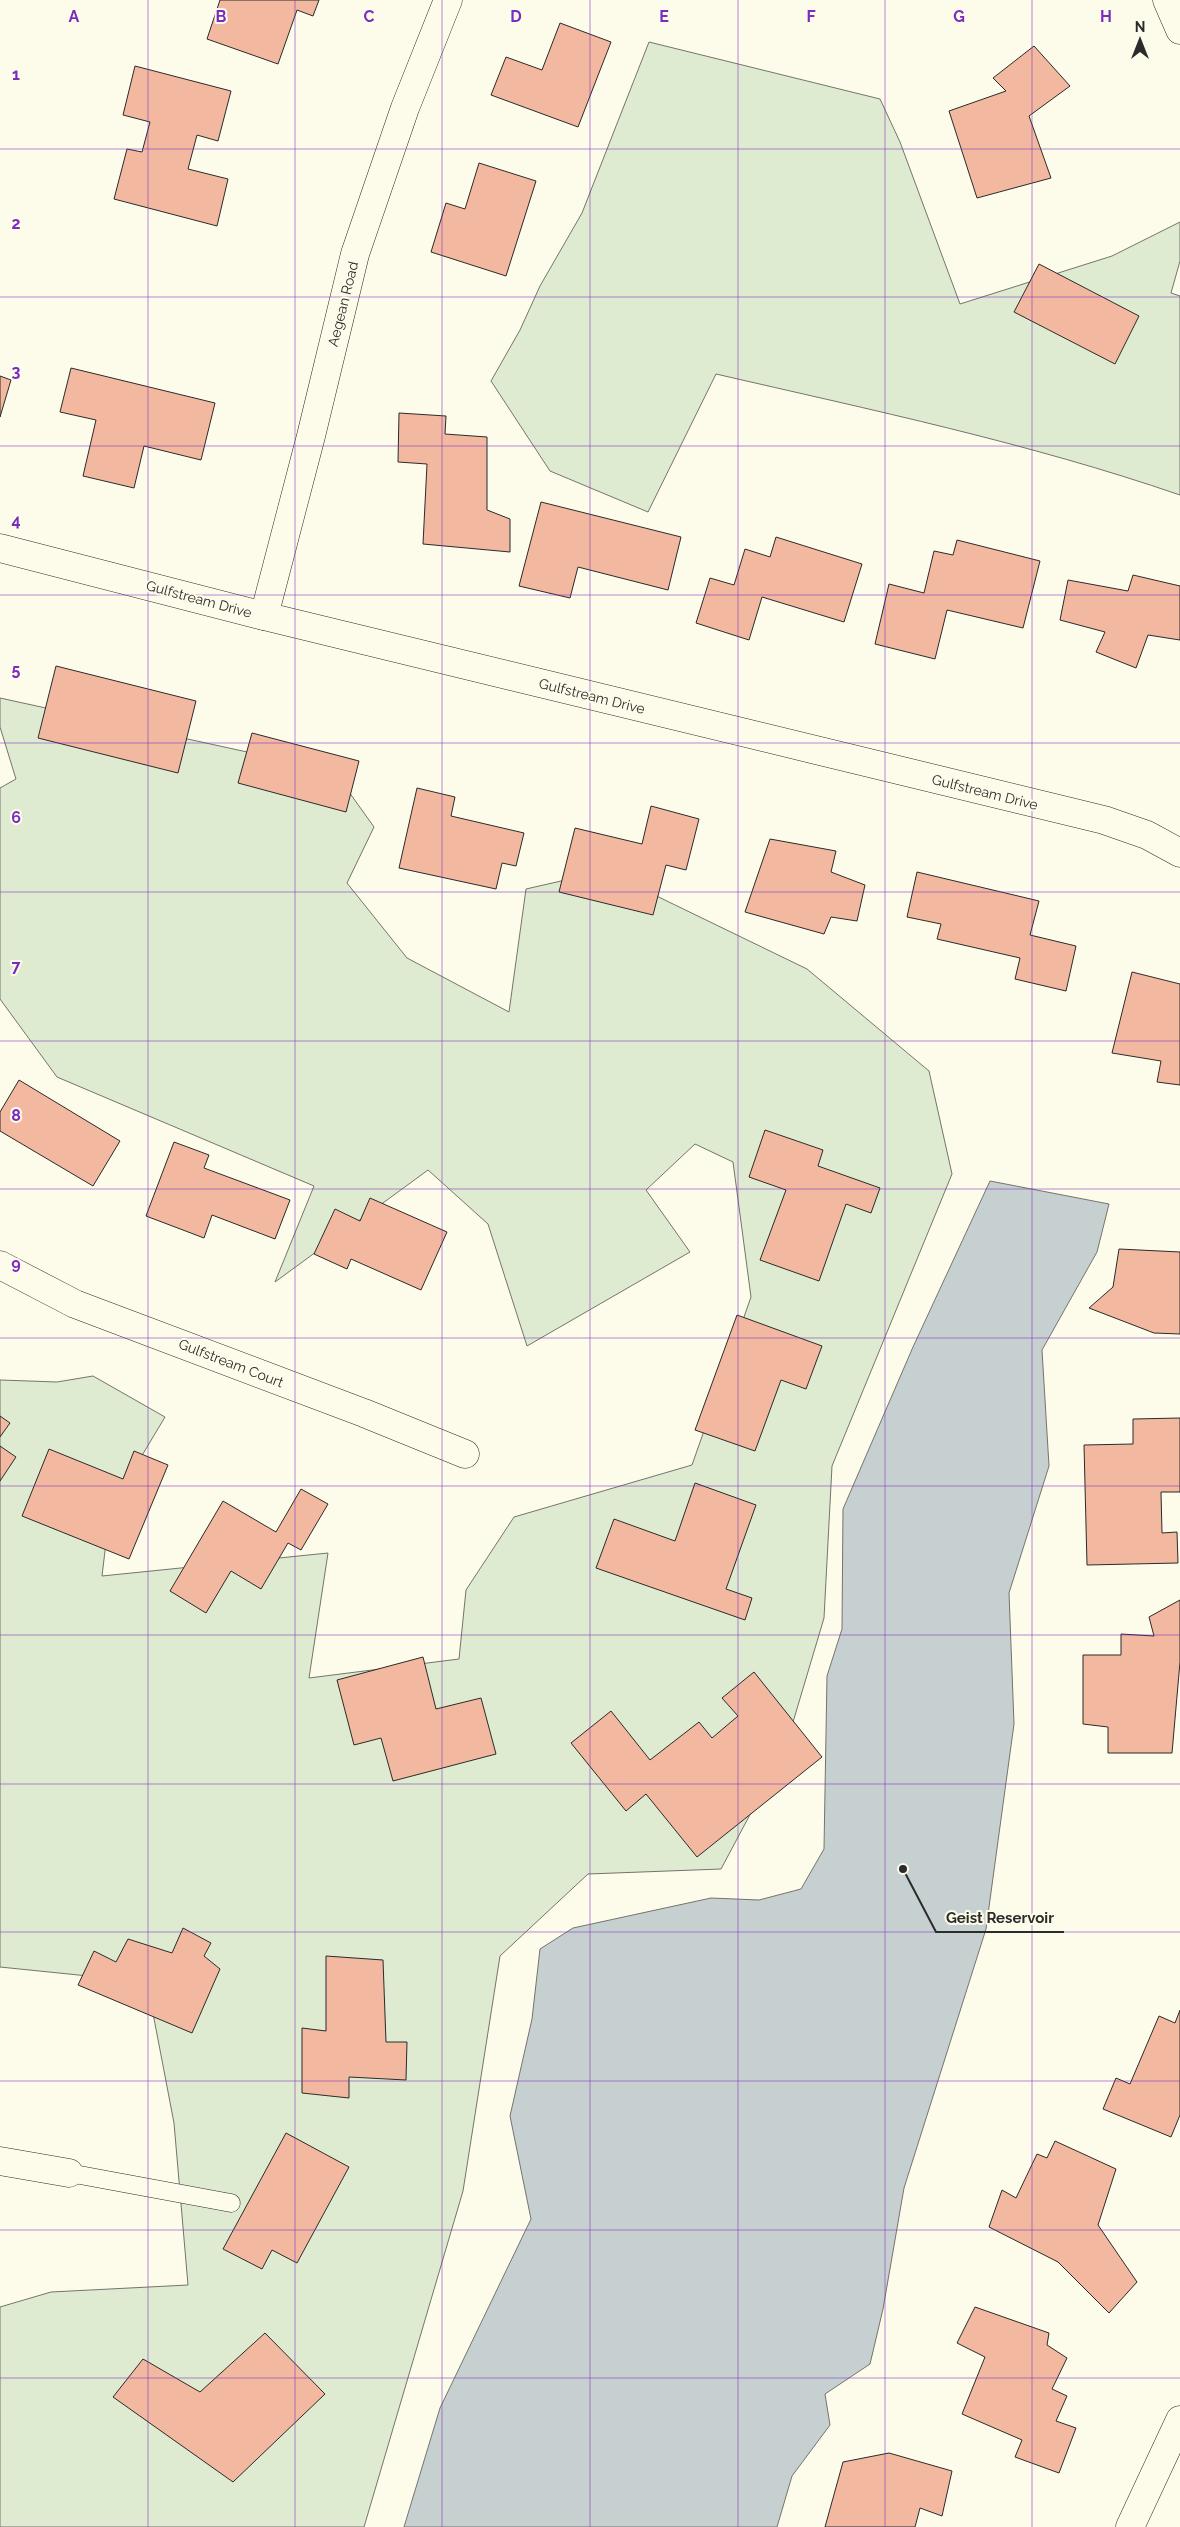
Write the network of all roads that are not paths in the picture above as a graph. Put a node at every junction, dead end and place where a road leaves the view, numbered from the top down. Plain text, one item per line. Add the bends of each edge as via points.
1 (448, 0) edge
2 (1167, 0) edge
3 (1180, 30) edge
4 (0, 548) edge
5 (264, 616) junction
6 (1180, 853) edge
7 (0, 1265) edge
8 (466, 1454) dead end
9 (0, 2161) edge
10 (69, 2173) joint
11 (231, 2203) dead end
12 (1180, 2420) edge
13 (1130, 2527) edge

1 - 5 street, Aegean Road via 405,108 355,254
2 - 3 street
4 - 5 street, Gulfstream Drive
5 - 6 street, Gulfstream Drive via 1104,820 1147,835
7 - 8 street, Gulfstream Court via 75,1304
9 - 10 street
10 - 11 lane
12 - 13 street

